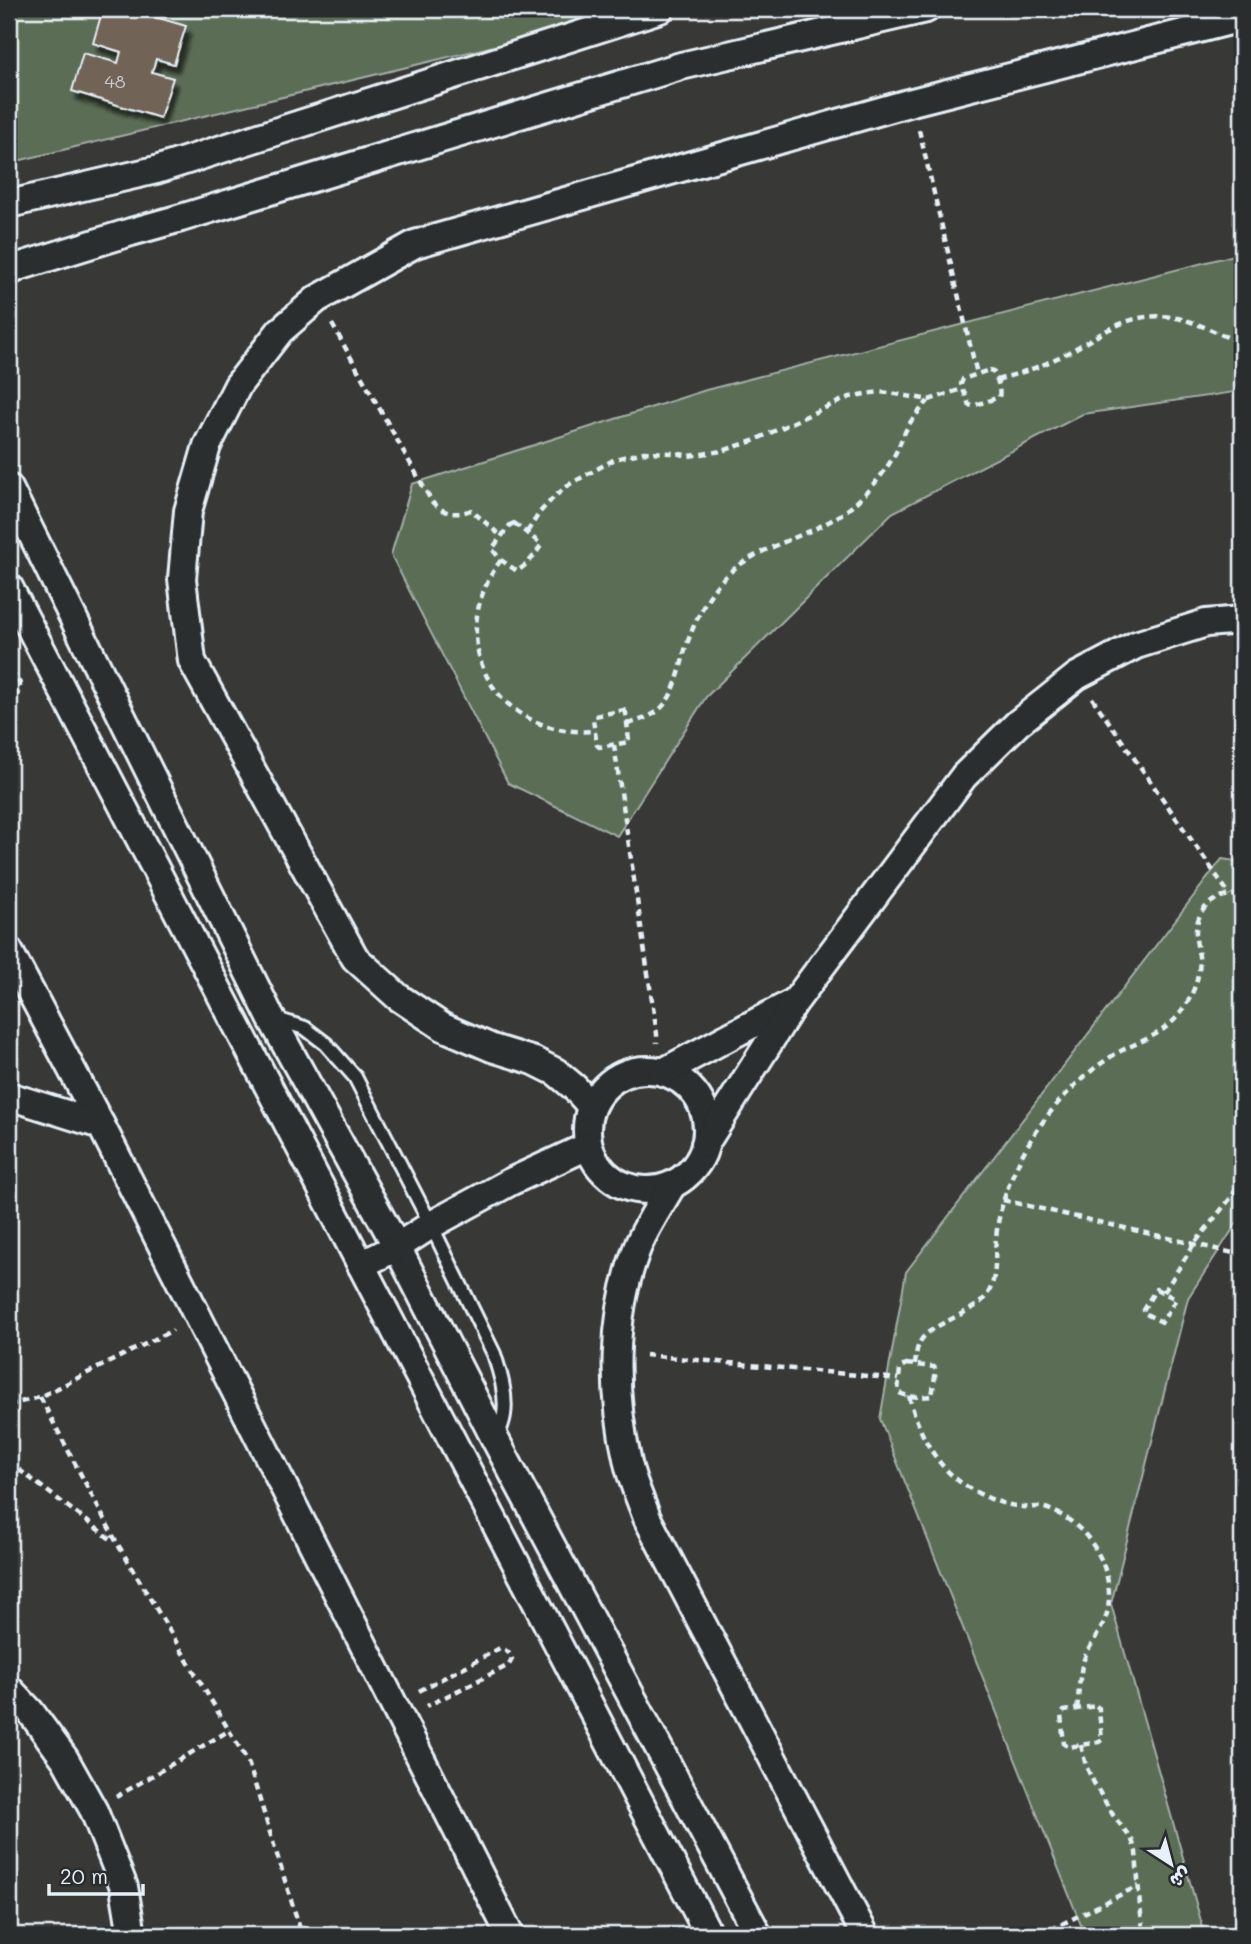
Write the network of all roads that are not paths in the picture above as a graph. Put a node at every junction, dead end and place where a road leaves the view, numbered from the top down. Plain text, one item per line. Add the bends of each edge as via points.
1 (660, 9) edge
2 (926, 9) edge
3 (1242, 18) edge
4 (9, 204) edge
5 (9, 272) edge
6 (9, 488) edge
7 (9, 587) edge
8 (1242, 620) edge
9 (9, 951) edge
10 (794, 1003) junction
11 (271, 1018) junction
12 (656, 1071) junction
13 (9, 1096) edge
14 (591, 1106) junction
15 (101, 1125) junction
16 (705, 1144) junction
17 (588, 1146) junction
18 (672, 1185) junction
19 (431, 1224) junction
20 (397, 1247) junction
21 (361, 1265) junction
22 (496, 1441) junction
23 (9, 1689) edge
24 (132, 1935) edge
25 (510, 1935) edge
26 (709, 1935) edge
27 (758, 1935) edge
28 (865, 1935) edge

1 - 4 street via 156,170
2 - 5 street via 681,66
3 - 14 street via 912,102 415,244 317,299 280,331 238,385 207,446 188,511 182,579 192,661 355,957 398,997 443,1027 555,1072
6 - 11 street
7 - 21 street
8 - 10 street via 1206,623 1136,645 1077,676 1018,723 964,776
9 - 15 street
10 - 12 street
10 - 16 street
11 - 19 lane via 305,1028 355,1077
11 - 20 street
12 - 14 street via 631,1072 614,1079
12 - 16 street via 680,1080 694,1092 707,1125
13 - 15 street
14 - 17 street
15 - 25 street
16 - 18 street via 699,1161
17 - 18 street via 603,1172 628,1188 657,1190
17 - 19 street
18 - 28 street via 636,1250 623,1300 616,1352 618,1409 628,1465 647,1518
19 - 20 street
19 - 22 lane via 501,1373 505,1416
20 - 21 street
20 - 22 street
21 - 26 street
22 - 27 street
23 - 24 street via 65,1759 94,1811 124,1886

